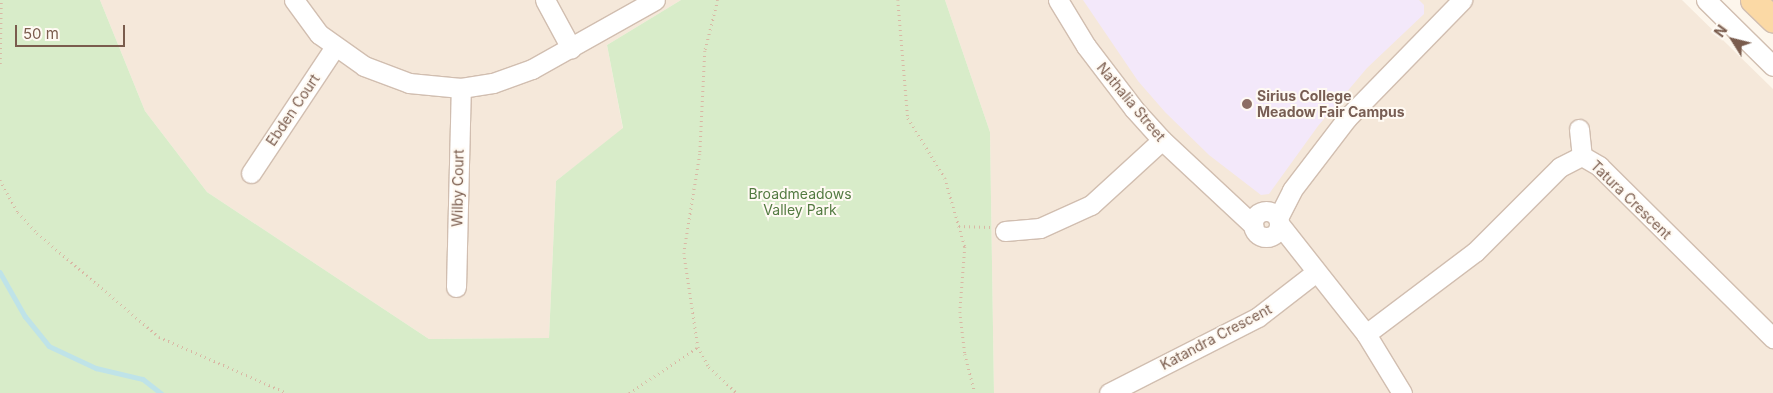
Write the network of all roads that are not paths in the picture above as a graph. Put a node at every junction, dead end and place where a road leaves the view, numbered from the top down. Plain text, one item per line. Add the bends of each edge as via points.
1 (294, 0) edge
2 (545, 0) edge
3 (655, 0) edge
4 (1058, 0) edge
5 (1706, 0) edge
6 (1753, 0) edge
7 (1452, 3) edge
8 (1773, 19) edge
9 (334, 48) junction
10 (572, 48) junction
11 (1773, 66) edge
12 (461, 88) junction
13 (1579, 129) dead end
14 (1162, 140) junction
15 (1582, 156) junction
16 (251, 173) dead end
17 (1268, 221) junction
18 (997, 229) road end
19 (1310, 266) junction
20 (456, 287) dead end
21 (1366, 334) junction
22 (1773, 338) edge
23 (1131, 388) edge
24 (1109, 393) edge
25 (1402, 393) edge

1 - 9 street via 319,34
2 - 10 street
3 - 10 street
4 - 14 street, Nathalia Street via 1106,74
5 - 11 street
6 - 8 main road
7 - 17 street via 1347,118
9 - 12 street via 384,75 410,83
9 - 16 street, Ebden Court
10 - 12 street via 513,77
12 - 20 street, Wilby Court
13 - 15 street
14 - 17 street, Nathalia Street via 1220,192
14 - 18 street via 1091,206 1040,228
15 - 21 street, Tatura Crescent via 1560,167 1476,252
15 - 22 street, Tatura Crescent via 1599,166
17 - 19 street, Nathalia Street
19 - 21 street, Nathalia Street
19 - 23 street, Katandra Crescent via 1258,317
21 - 25 street, Nathalia Street
23 - 24 street, Katandra Crescent

